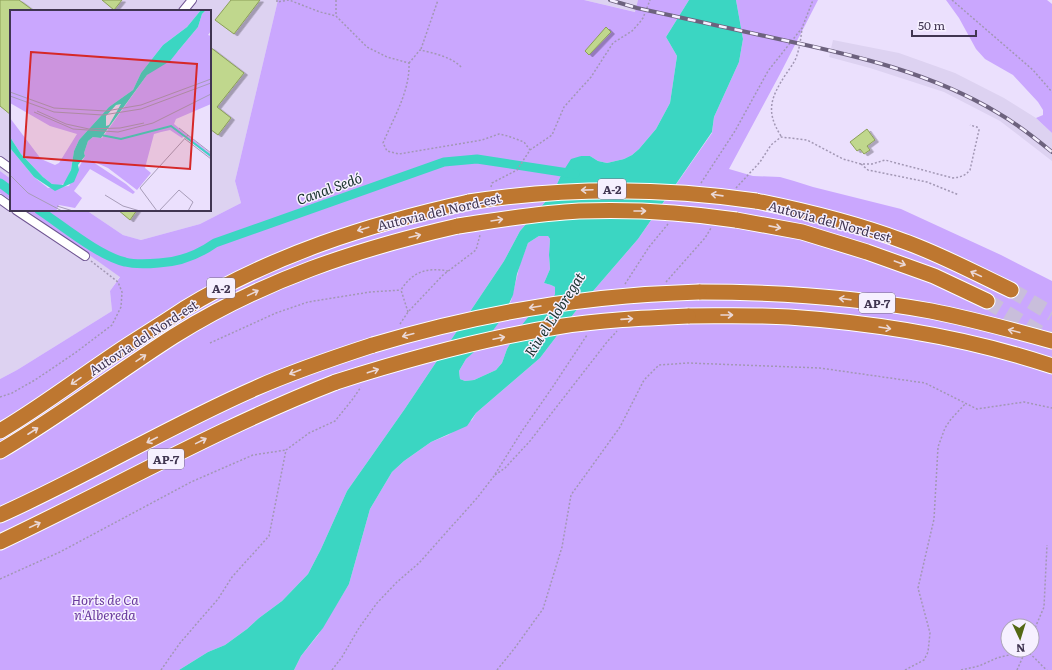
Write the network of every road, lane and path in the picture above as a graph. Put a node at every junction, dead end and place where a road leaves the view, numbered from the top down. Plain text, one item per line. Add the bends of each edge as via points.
1 (192, 0) edge
2 (277, 0) edge
3 (336, 0) edge
4 (438, 0) edge
5 (650, 0) edge
6 (813, 0) edge
7 (952, 0) edge
8 (184, 10) edge
9 (336, 16) junction
10 (802, 28) junction
11 (420, 50) junction
12 (408, 63) junction
13 (460, 67) dead end
14 (1052, 92) edge
15 (970, 125) dead end
16 (0, 161) edge
17 (861, 164) junction
18 (10, 168) edge
19 (702, 182) dead end
20 (959, 195) dead end
21 (0, 199) edge
22 (10, 206) edge
23 (27, 212) edge
24 (666, 226) dead end
25 (85, 256) joint
26 (448, 271) dead end
27 (625, 283) dead end
28 (402, 290) junction
29 (1011, 290) tunnel mouth
30 (987, 301) tunnel mouth
31 (408, 312) dead end
32 (585, 336) dead end
33 (1052, 341) edge
34 (210, 343) dead end
35 (1052, 366) edge
36 (0, 397) edge
37 (966, 404) junction
38 (1052, 408) edge
39 (0, 430) edge
40 (286, 450) dead end
41 (0, 451) edge
42 (0, 515) edge
43 (269, 536) dead end
44 (0, 542) edge
45 (1048, 545) dead end
46 (0, 579) edge
47 (1039, 618) edge
48 (1000, 657) edge
49 (1022, 658) edge
50 (1035, 658) edge
51 (161, 670) edge
52 (332, 670) edge
53 (496, 670) edge
54 (905, 670) edge
55 (961, 670) edge
56 (1017, 670) edge
57 (1047, 670) edge

1 - 8 street
2 - 9 path via 289,0
3 - 9 path
4 - 11 path
5 - 12 path via 640,22 610,48 591,77 564,107 552,135 530,150 524,142 499,134 482,140 399,154 387,151 383,143 404,93 409,74
6 - 10 path
7 - 14 path via 1033,70
9 - 12 path via 367,47 387,57
10 - 17 path via 797,56 774,94 771,110 774,125 781,137 807,140 843,159
10 - 19 path via 768,71 735,131
11 - 12 path
11 - 13 path via 435,53 457,63
15 - 17 path via 979,130 970,170 961,177 954,178 884,160
16 - 18 street
17 - 20 path via 868,170 927,182
21 - 22 street
23 - 25 street
24 - 27 path
25 - 36 path via 118,282 122,292 121,307 112,325 35,380
26 - 28 path via 424,270 408,280
28 - 31 path
28 - 34 path via 370,292 308,302 276,313
29 -> 39 highway, Autovia del Nord-est / A-2, bridge via 903,241 801,210 756,201 675,192 610,190 512,195 423,212 356,231 251,273 185,309
41 -> 30 highway, Autovia del Nord-est / A-2, bridge via 175,336 254,292 354,253 458,226 578,211 655,211 736,220 802,232 867,252 934,276
32 - 52 path via 494,476 418,563 377,603
33 -> 42 highway, AP-7, bridge via 932,312 789,294 699,292 632,295 521,309 407,335 288,374 228,401
44 -> 35 highway, AP-7, bridge via 199,442 336,382 439,352 521,333 609,320 688,316 789,317 883,327 989,348
37 - 38 path via 977,409 1024,402
37 - 53 path via 924,383 820,368 688,363 659,365 644,380 620,427 571,496 562,548 542,609
37 - 54 path via 948,424 938,447 934,519 918,588 930,633 928,652 924,660
40 - 46 path via 253,456 191,482 60,552
43 - 51 path via 232,577 218,599 180,643
45 - 47 path via 1044,607
48 - 55 path
49 - 56 path
50 - 57 path

